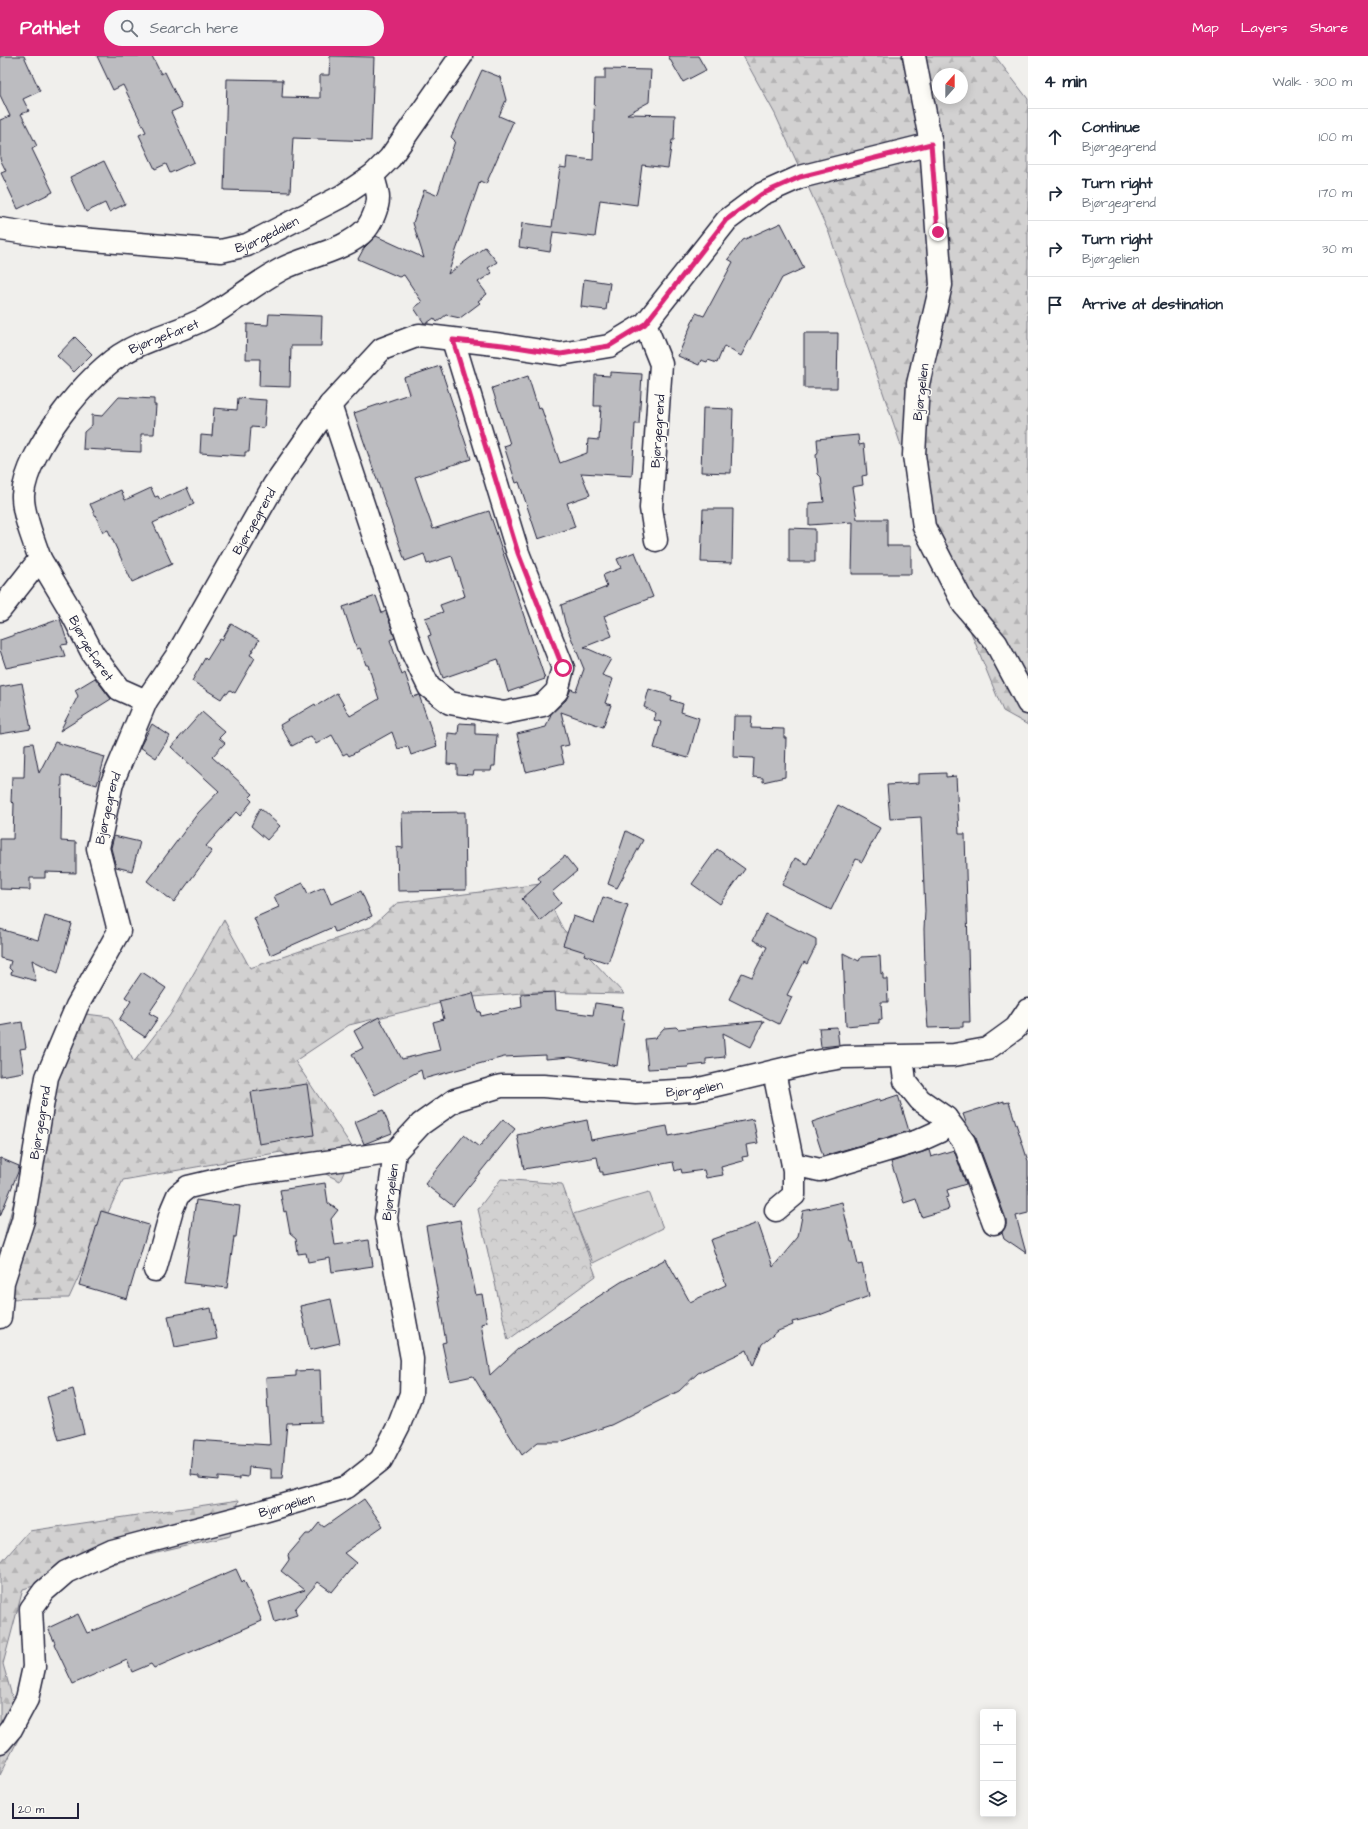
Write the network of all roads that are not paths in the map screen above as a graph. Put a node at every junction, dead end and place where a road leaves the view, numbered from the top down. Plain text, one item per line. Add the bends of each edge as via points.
1 (461, 56) edge
2 (914, 56) edge
3 (931, 144) junction
4 (373, 175) junction
5 (0, 229) edge
6 (645, 324) junction
7 (453, 340) junction
8 (330, 405) junction
9 (656, 540) dead end
10 (40, 559) junction
11 (0, 610) edge
12 (146, 701) junction
13 (1028, 703) edge
14 (1028, 1010) edge
15 (902, 1057) junction
16 (774, 1072) junction
17 (946, 1118) junction
18 (395, 1152) junction
19 (792, 1164) junction
20 (776, 1210) dead end
21 (994, 1223) dead end
22 (155, 1270) dead end
23 (0, 1317) edge
24 (0, 1742) edge

1 - 4 street, Bjørgedalen via 394,153
2 - 3 street, Bjørgelien
3 - 6 street, Bjørgegrend via 800,177 762,194 726,220
3 - 13 street, Bjørgelien via 941,285 918,384 914,455 924,527 964,604 996,643
4 - 5 street, Bjørgedalen via 342,196 253,241 221,251 47,236
4 - 10 street, Bjørgefaret via 378,199 374,215 366,229 347,243 282,269 206,317 127,350 106,364 74,396 42,444 27,477 23,495 28,524
6 - 7 street, Bjørgegrend via 609,346 561,354
6 - 9 street, Bjørgegrend via 661,364 651,508
7 - 8 street, Bjørgegrend via 419,335 382,349
7 - 8 street via 518,553 563,668 557,691 543,705 504,713 450,703 429,686 413,654
8 - 12 street, Bjørgegrend via 274,485 180,650
10 - 11 street
10 - 12 street, Bjørgefaret via 93,654 119,689
12 - 23 street, Bjørgegrend via 112,783 98,848 119,931 77,1006 47,1077 23,1220 3,1282
14 - 15 street, Bjørgelien via 1016,1028 987,1050 954,1055
15 - 16 street, Bjørgelien via 842,1057
15 - 17 street via 905,1081 920,1100
16 - 18 street, Bjørgelien via 696,1090 636,1093 543,1086 501,1086 455,1100 421,1124
16 - 19 street
17 - 19 street via 940,1131 918,1141 856,1161 820,1170
17 - 21 street via 964,1142
18 - 22 street, Bjørgelien via 243,1174 188,1187 178,1195 172,1209
18 - 24 street, Bjørgelien via 386,1218 412,1359 411,1394 381,1460 347,1487 112,1551 66,1572 44,1591 31,1609 34,1667 27,1700 11,1730
19 - 20 street via 794,1195

